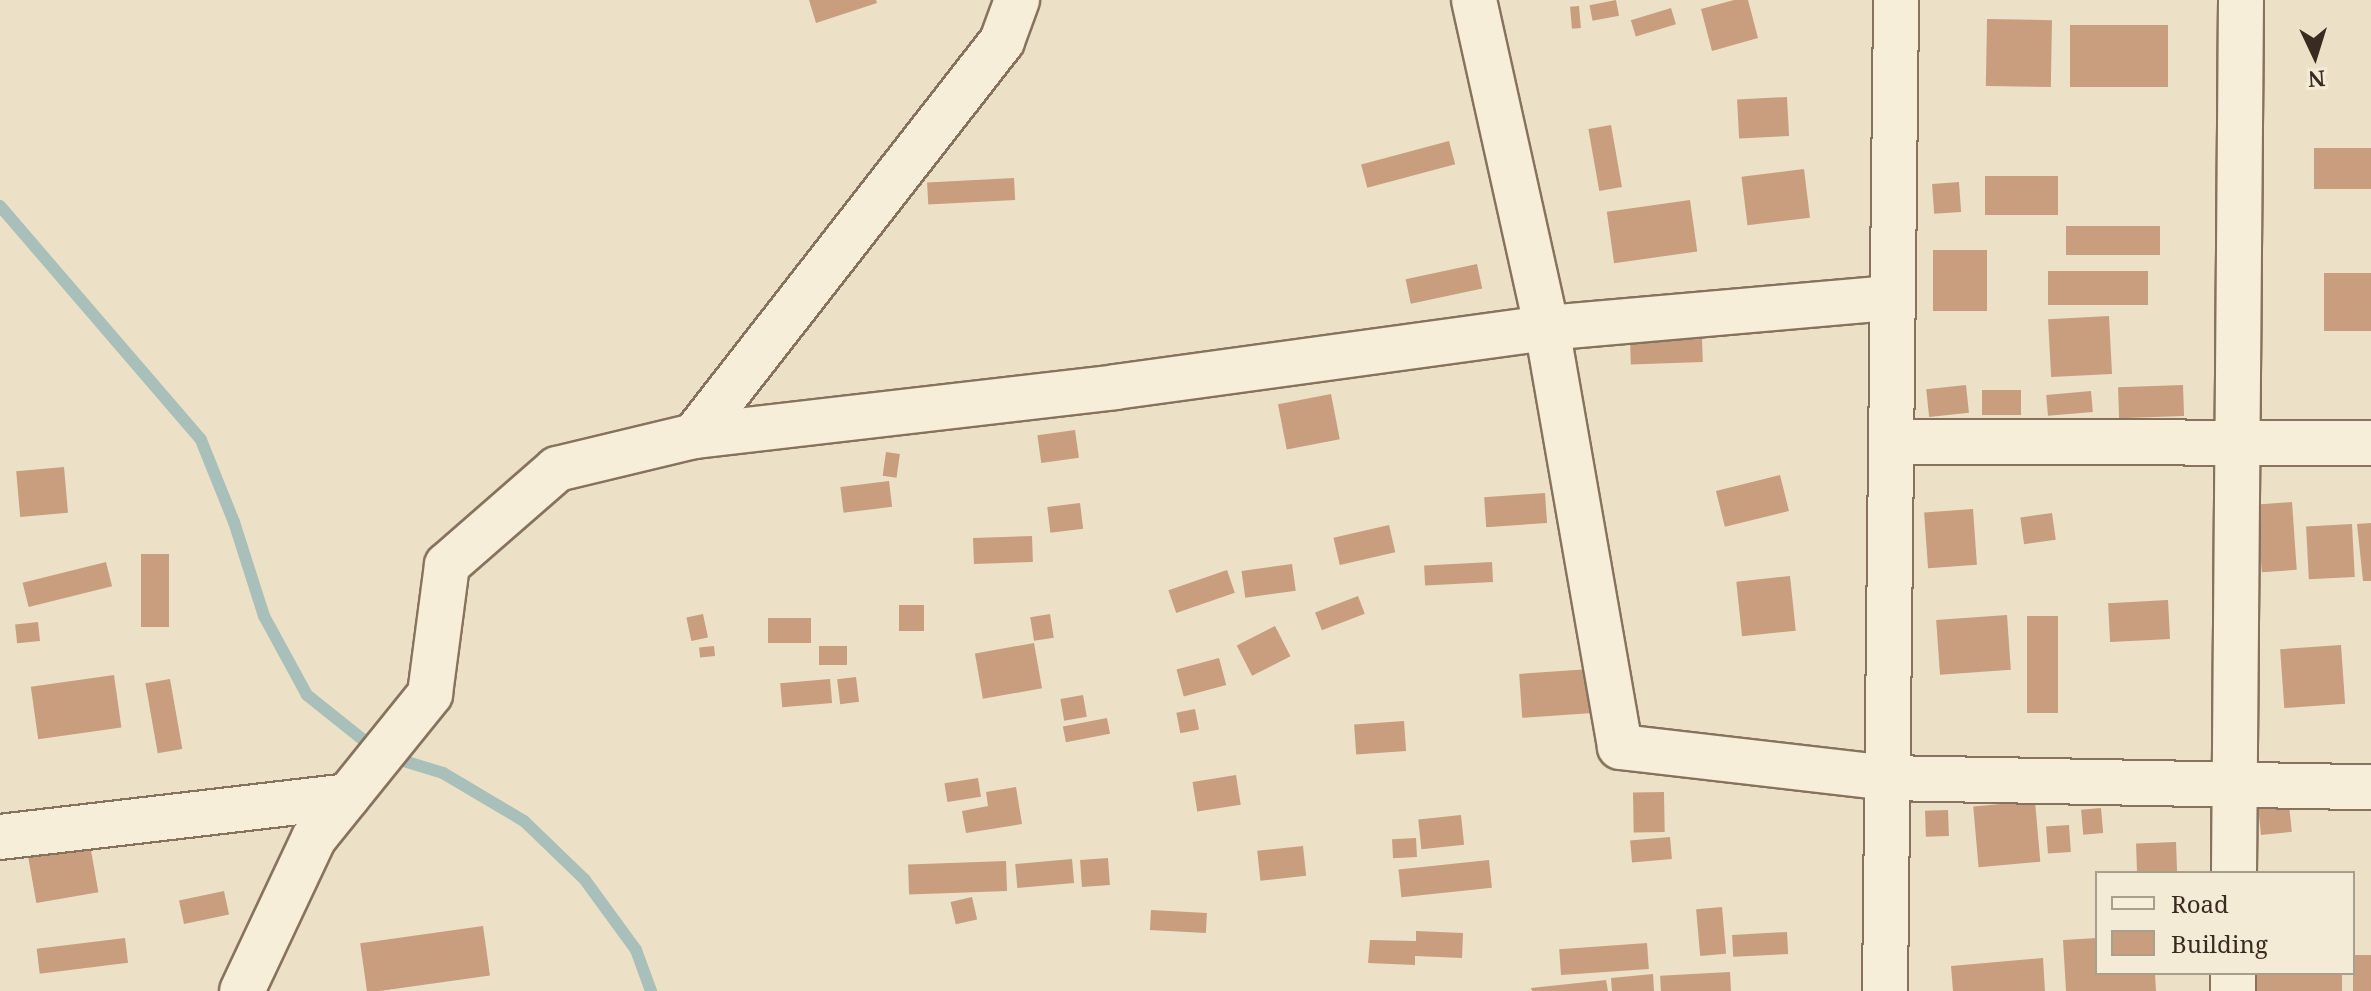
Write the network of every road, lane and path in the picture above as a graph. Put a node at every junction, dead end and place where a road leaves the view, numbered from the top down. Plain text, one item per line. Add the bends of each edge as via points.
1 (1017, 0) edge
2 (1474, 0) edge
3 (1896, 0) edge
4 (2241, 0) edge
5 (1892, 298) junction
6 (1547, 328) junction
7 (694, 436) junction
8 (1891, 442) junction
9 (2238, 443) junction
10 (2371, 443) edge
11 (1887, 778) junction
12 (2235, 785) junction
13 (2371, 787) edge
14 (348, 796) junction
15 (0, 837) edge
16 (2234, 871) edge
17 (242, 991) edge
18 (1885, 991) edge

1 - 7 street via 1002,41
2 - 6 street
3 - 5 street
4 - 9 street
5 - 6 street
5 - 8 street
6 - 7 street via 1115,387
6 - 11 street via 1620,747
7 - 14 street via 557,469 447,565 430,694
8 - 9 street
8 - 11 street
9 - 10 street
9 - 12 street
11 - 12 street
11 - 18 street
12 - 13 street
12 - 16 street
14 - 15 street
14 - 17 street via 314,838

